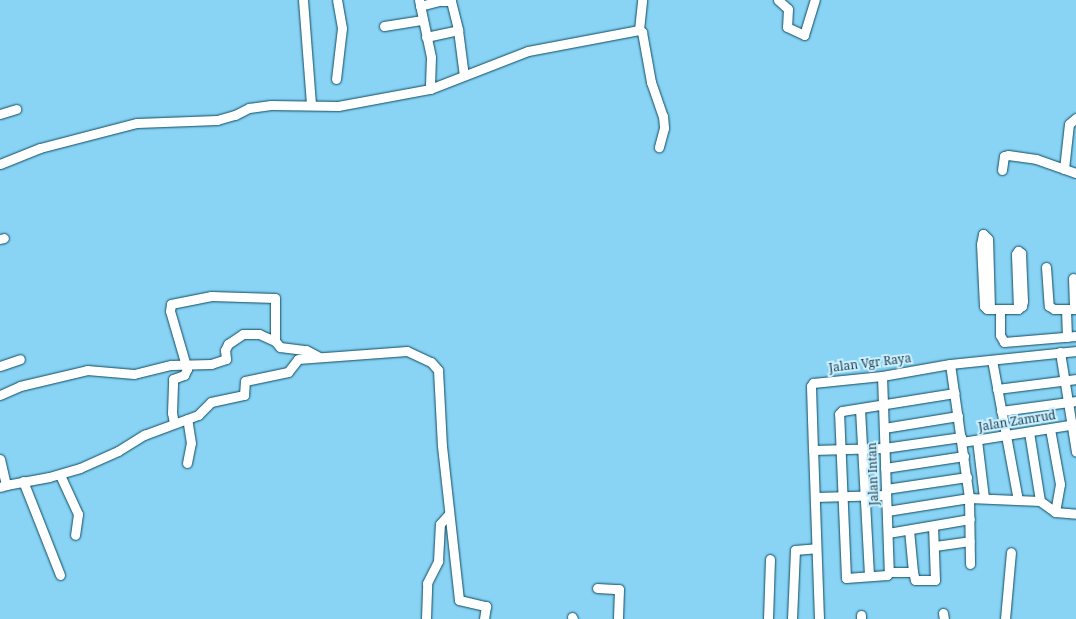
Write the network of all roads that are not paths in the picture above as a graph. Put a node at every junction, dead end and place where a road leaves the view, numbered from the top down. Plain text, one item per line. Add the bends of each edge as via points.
1 (303, 0) edge
2 (337, 0) edge
3 (642, 0) edge
4 (778, 0) edge
5 (815, 0) edge
6 (442, 1) edge
7 (420, 3) edge
8 (423, 20) junction
9 (384, 26) dead end
10 (458, 30) junction
11 (639, 30) junction
12 (426, 37) junction
13 (464, 76) junction
14 (336, 78) dead end
15 (430, 89) junction
16 (311, 105) junction
17 (16, 109) dead end
18 (0, 114) edge
19 (1076, 118) edge
20 (659, 148) dead end
21 (0, 164) edge
22 (1064, 169) junction
23 (1002, 170) dead end
24 (1076, 173) edge
25 (1046, 267) dead end
26 (1073, 278) dead end
27 (990, 309) junction
28 (1000, 309) junction
29 (1018, 309) junction
30 (1072, 309) edge
31 (1072, 337) edge
32 (275, 341) junction
33 (1076, 350) edge
34 (1060, 352) junction
35 (320, 358) junction
36 (20, 359) dead end
37 (992, 360) junction
38 (950, 364) junction
39 (0, 366) edge
40 (186, 366) junction
41 (882, 376) junction
42 (1076, 379) edge
43 (1065, 381) junction
44 (997, 389) junction
45 (955, 393) junction
46 (0, 395) edge
47 (1072, 402) edge
48 (883, 405) junction
49 (860, 409) junction
50 (1001, 411) junction
51 (958, 416) junction
52 (187, 419) junction
53 (174, 424) junction
54 (1074, 424) edge
55 (884, 428) junction
56 (1050, 429) junction
57 (1029, 432) junction
58 (1006, 436) junction
59 (962, 439) junction
60 (978, 440) junction
61 (861, 448) junction
62 (884, 448) junction
63 (813, 450) junction
64 (841, 450) junction
65 (1076, 452) edge
66 (964, 456) junction
67 (0, 459) edge
68 (187, 463) dead end
69 (885, 468) junction
70 (60, 475) junction
71 (967, 477) junction
72 (24, 481) junction
73 (3, 486) edge
74 (886, 492) junction
75 (866, 495) junction
76 (842, 496) junction
77 (815, 497) junction
78 (969, 498) junction
79 (984, 498) junction
80 (1018, 500) junction
81 (1040, 501) junction
82 (887, 511) junction
83 (1055, 512) junction
84 (449, 514) junction
85 (1076, 514) edge
86 (970, 519) junction
87 (933, 526) junction
88 (909, 530) junction
89 (888, 533) junction
90 (75, 535) dead end
91 (970, 541) junction
92 (935, 546) junction
93 (816, 548) junction
94 (1011, 552) dead end
95 (770, 559) dead end
96 (970, 564) dead end
97 (889, 572) junction
98 (913, 572) junction
99 (60, 575) dead end
100 (869, 576) junction
101 (597, 588) dead end
102 (426, 619) edge
103 (484, 619) edge
104 (618, 619) edge
105 (768, 619) edge
106 (792, 619) edge
107 (819, 619) edge
108 (1006, 619) edge

1 - 16 street
2 - 14 street via 342,28
3 - 11 street
4 - 5 street via 788,9 787,27 804,35
6 - 7 street
6 - 10 street via 451,1
7 - 8 street
8 - 9 street
8 - 12 street
10 - 12 street
10 - 13 street
11 - 13 street via 528,51
11 - 20 street via 651,82 664,116
12 - 15 street via 431,57
13 - 15 street
15 - 16 street via 325,108
16 - 21 street via 271,104 217,120 137,123 40,148
17 - 18 street
19 - 22 street via 1069,124
22 - 23 street via 1036,159 1006,155
22 - 24 street
25 - 30 street via 1049,306
26 - 30 street
27 - 27 street via 983,304 983,234 988,239
27 - 28 street
28 - 29 street
28 - 31 street via 1000,335 1004,342
29 - 29 street via 1024,302 1021,253 1018,251
30 - 31 street
32 - 35 street via 280,347 306,350
32 - 40 street via 259,334 242,334 228,344 226,359
32 - 40 street via 275,298 211,296 172,304 170,311
33 - 34 street, Jalan Vgr Raya
34 - 37 street, Jalan Vgr Raya
34 - 43 street
35 - 52 street via 298,359 288,372 246,381 243,384 244,395 211,402 200,413
35 - 84 street via 407,351 435,366
36 - 39 street
37 - 38 street, Jalan Vgr Raya
37 - 44 street
38 - 41 street, Jalan Vgr Raya
38 - 45 street
40 - 46 street via 171,365 134,374 86,370 20,386
40 - 53 street via 186,372 173,379
41 - 48 street, Jalan Intan
41 - 63 street, Jalan Vgr Raya via 813,383
42 - 43 street
43 - 44 street
43 - 47 street
44 - 50 street
45 - 48 street
45 - 51 street
47 - 50 street
47 - 54 street
48 - 49 street
48 - 55 street, Jalan Intan
49 - 61 street
49 - 64 street via 839,414
50 - 58 street
51 - 55 street
51 - 59 street
52 - 53 street
52 - 68 street via 191,443
53 - 70 street
54 - 56 street, Jalan Zamrud
54 - 65 street
55 - 62 street, Jalan Intan
56 - 57 street, Jalan Zamrud
56 - 83 street via 1060,484
57 - 58 street, Jalan Zamrud
57 - 81 street
58 - 60 street, Jalan Zamrud
58 - 80 street
59 - 60 street, Jalan Zamrud
59 - 62 street, Jalan Zamrud
59 - 66 street
60 - 79 street
61 - 62 street, Jalan Zamrud
61 - 64 street, Jalan Zamrud
61 - 75 street
62 - 69 street, Jalan Intan
63 - 64 street, Jalan Zamrud
63 - 77 street, Jalan Vgr Raya
64 - 76 street
66 - 69 street
66 - 71 street
67 - 73 street
69 - 74 street, Jalan Intan
70 - 72 street
70 - 90 street via 78,514
71 - 74 street
71 - 78 street
72 - 73 street
72 - 99 street
74 - 75 street
74 - 82 street, Jalan Intan
75 - 76 street
75 - 100 street
76 - 77 street
76 - 100 street via 846,578
77 - 93 street, Jalan Vgr Raya
78 - 79 street
78 - 82 street
78 - 86 street
79 - 80 street
80 - 81 street
81 - 83 street
82 - 89 street, Jalan Intan
83 - 85 street
84 - 102 street via 440,524 438,561 427,583
84 - 103 street via 460,600 486,606
86 - 87 street
86 - 91 street
87 - 88 street
87 - 92 street
88 - 89 street
88 - 98 street
89 - 97 street, Jalan Intan
91 - 92 street
91 - 96 street
92 - 98 street via 934,582 914,580
93 - 106 street via 795,550
93 - 107 street, Jalan Vgr Raya
94 - 108 street
95 - 105 street
97 - 98 street
97 - 100 street via 887,575
101 - 104 street via 619,589

